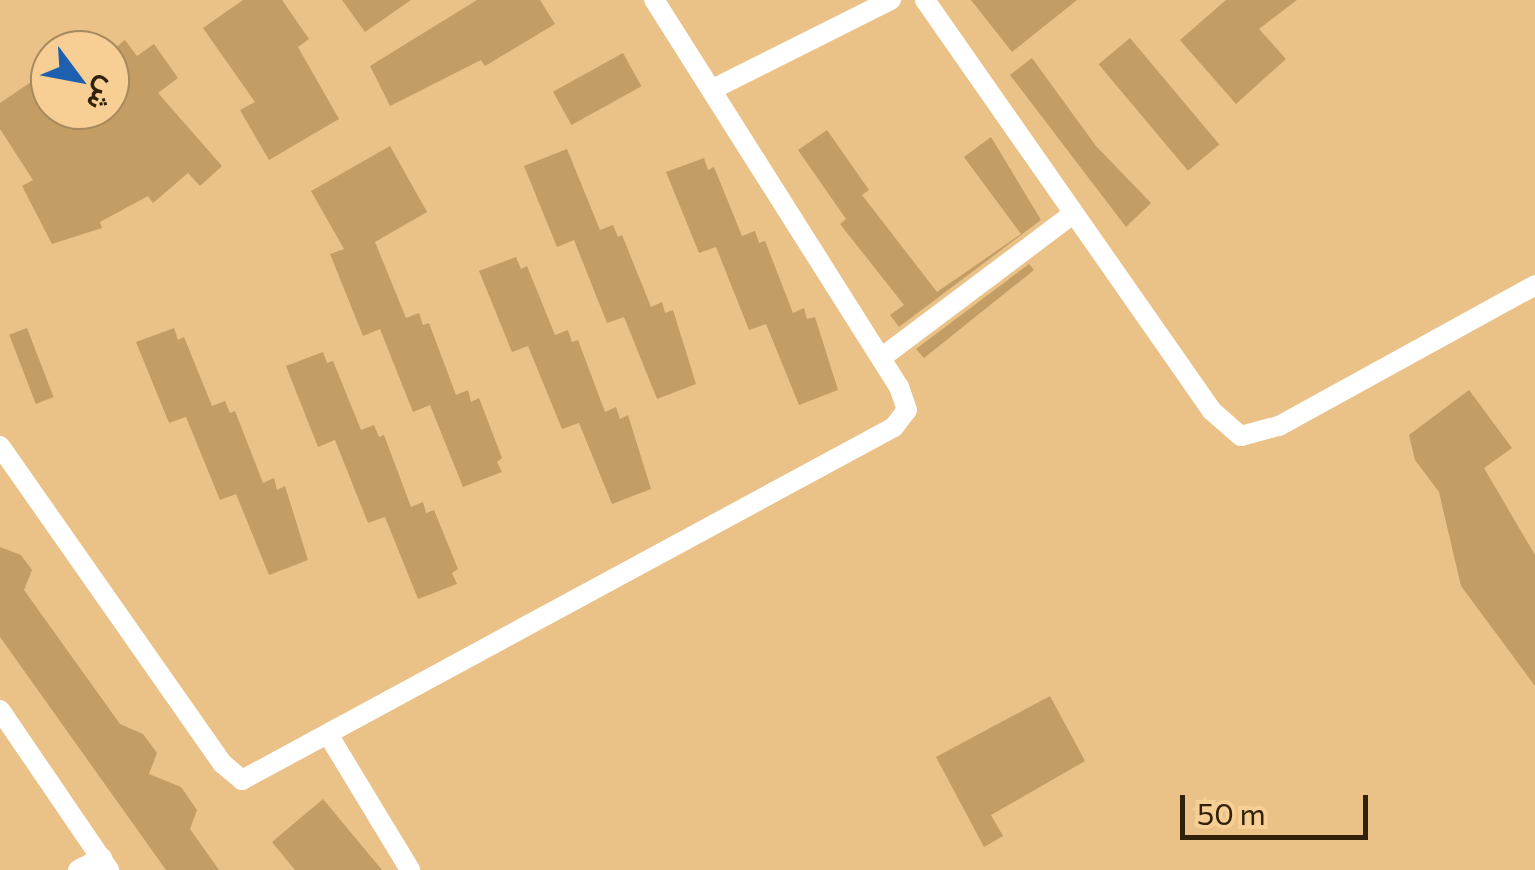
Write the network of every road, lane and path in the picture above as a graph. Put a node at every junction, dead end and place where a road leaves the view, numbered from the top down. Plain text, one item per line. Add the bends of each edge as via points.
1 (654, 0) edge
2 (890, 0) edge
3 (925, 0) edge
4 (714, 89) junction
5 (1074, 213) junction
6 (1535, 285) edge
7 (881, 358) junction
8 (0, 446) edge
9 (0, 710) edge
10 (329, 736) junction
11 (106, 864) edge
12 (78, 870) edge
13 (410, 870) edge

1 - 4 street
2 - 4 street
3 - 5 street
4 - 7 street
5 - 6 street via 1212,411 1242,436 1279,426
5 - 7 street
7 - 10 street via 907,406 894,427
8 - 10 street via 230,773 249,778
9 - 11 street
10 - 13 street
11 - 12 street

